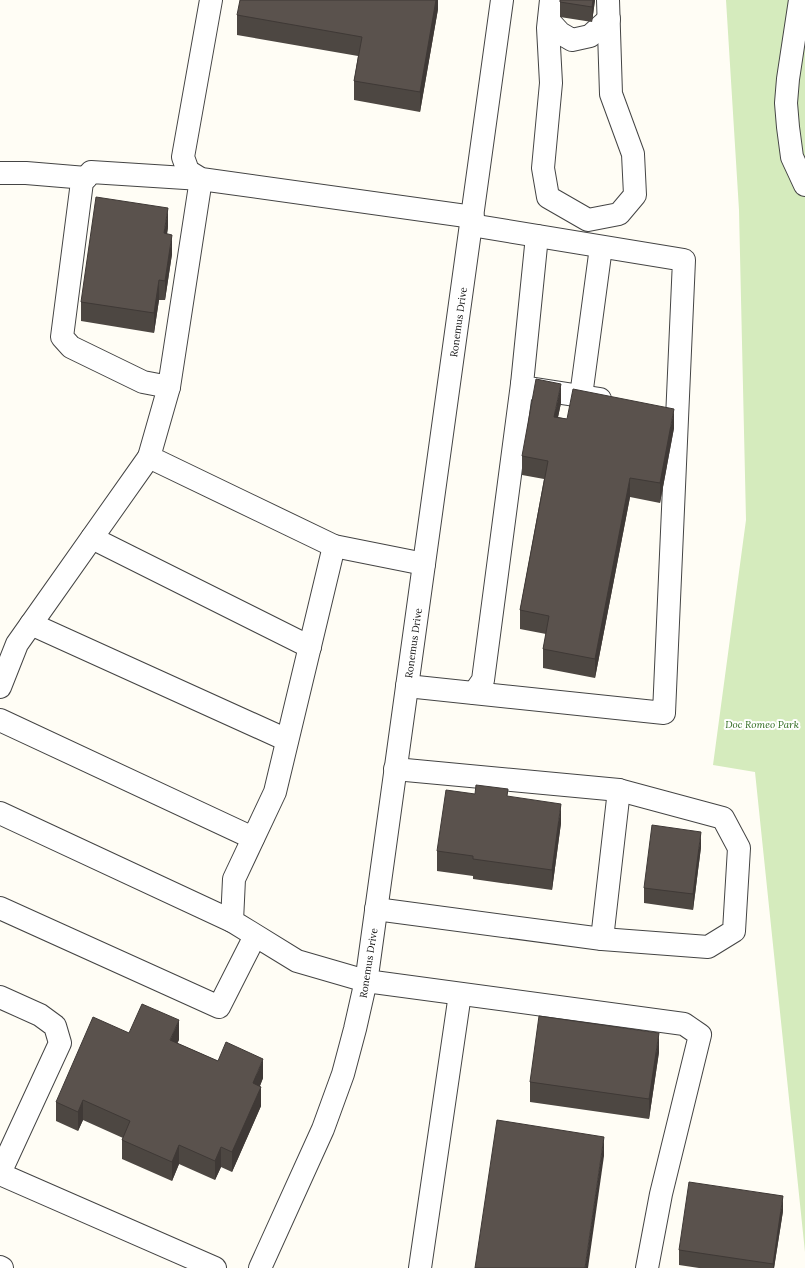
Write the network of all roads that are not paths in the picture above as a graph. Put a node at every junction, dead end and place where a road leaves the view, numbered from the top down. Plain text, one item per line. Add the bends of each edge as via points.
1 (210, 0) edge
2 (502, 0) edge
3 (551, 0) edge
4 (800, 0) edge
5 (608, 9) edge
6 (549, 21) junction
7 (0, 173) edge
8 (86, 178) junction
9 (201, 179) junction
10 (805, 185) edge
11 (472, 221) junction
12 (537, 236) junction
13 (601, 246) junction
14 (522, 384) junction
15 (169, 387) junction
16 (581, 396) junction
17 (617, 401) edge
18 (149, 457) junction
19 (92, 538) junction
20 (334, 546) junction
21 (424, 564) junction
22 (31, 624) junction
23 (310, 647) junction
24 (407, 686) junction
25 (0, 687) edge
26 (474, 693) junction
27 (0, 720) edge
28 (287, 740) junction
29 (395, 769) junction
30 (619, 790) junction
31 (0, 813) edge
32 (253, 838) junction
33 (0, 908) edge
34 (376, 909) junction
35 (232, 921) junction
36 (255, 936) junction
37 (602, 939) junction
38 (366, 981) junction
39 (460, 994) junction
40 (0, 997) edge
41 (0, 1174) edge
42 (215, 1268) edge
43 (260, 1268) edge
44 (420, 1268) edge
45 (647, 1268) edge

1 - 9 street via 183,157 188,171
2 - 11 street, Ronemus Drive
3 - 6 street
4 - 10 street via 786,103 792,157
5 - 6 street via 590,36 572,40 560,33
5 - 6 street via 611,94 633,154 635,195 619,214 588,220 548,197 543,168 551,83
7 - 8 street
8 - 9 street via 91,172
8 - 15 street via 82,182 62,337 71,347 144,382
9 - 11 street
9 - 15 street
11 - 12 street
11 - 21 street, Ronemus Drive
12 - 13 street
12 - 14 street
13 - 16 street
13 - 26 street via 684,260 669,413 664,713
14 - 16 street via 529,388
14 - 26 street via 483,680
15 - 18 street
16 - 17 street
18 - 19 street
18 - 20 street
19 - 22 street
19 - 23 street
20 - 21 street
20 - 23 street
21 - 24 street, Ronemus Drive
22 - 25 street via 17,644
22 - 28 street
23 - 28 street
24 - 26 street
24 - 29 street, Ronemus Drive
27 - 32 street
28 - 32 street via 275,792
29 - 30 street
29 - 34 street, Ronemus Drive
30 - 37 street
30 - 37 street via 724,818 739,848 734,931 708,947
31 - 35 street
32 - 35 street via 234,879
33 - 36 street via 219,1007
34 - 37 street
34 - 38 street, Ronemus Drive
35 - 36 street
36 - 38 street via 297,961
38 - 39 street
38 - 43 street, Ronemus Drive via 343,1074 323,1129
39 - 44 street
39 - 45 street via 684,1024 700,1035 661,1194
40 - 41 street via 40,1015 55,1026 60,1043
41 - 42 street

